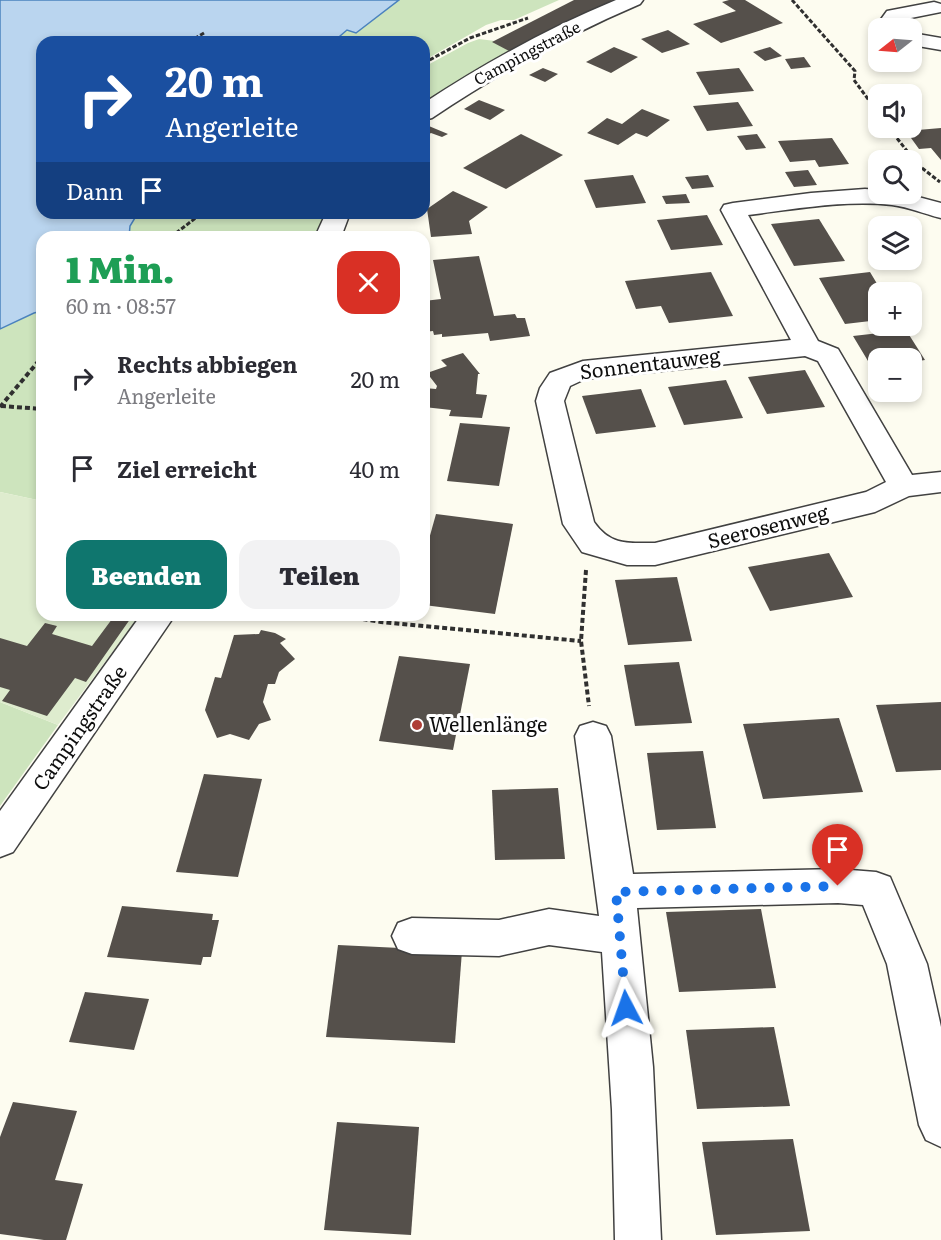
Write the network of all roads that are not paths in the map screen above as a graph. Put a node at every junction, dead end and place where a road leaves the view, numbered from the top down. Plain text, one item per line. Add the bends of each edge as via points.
1 (633, 0) edge
2 (931, 7) edge
3 (892, 18) edge
4 (922, 41) edge
5 (941, 44) edge
6 (430, 109) edge
7 (941, 211) edge
8 (808, 347) junction
9 (941, 482) edge
10 (903, 486) junction
11 (593, 544) joint
12 (155, 621) edge
13 (592, 736) road end
14 (0, 841) edge
15 (616, 892) junction
16 (412, 936) dead end
17 (620, 937) junction
18 (941, 1125) edge
19 (638, 1240) edge

1 - 6 street, Campingstraße via 496,68
2 - 3 street
4 - 5 street
7 - 8 street via 887,196 732,210
8 - 10 street via 828,355
8 - 11 street, Sonnentauweg via 582,370 565,375 553,386 550,401 579,524
9 - 10 street, Seerosenweg
10 - 11 street, Seerosenweg via 875,501 655,554 627,554
12 - 14 street, Campingstraße
13 - 15 street
15 - 17 street
15 - 18 street via 838,886 876,889 907,964
16 - 17 street via 499,938 549,927
17 - 19 street via 637,1150

